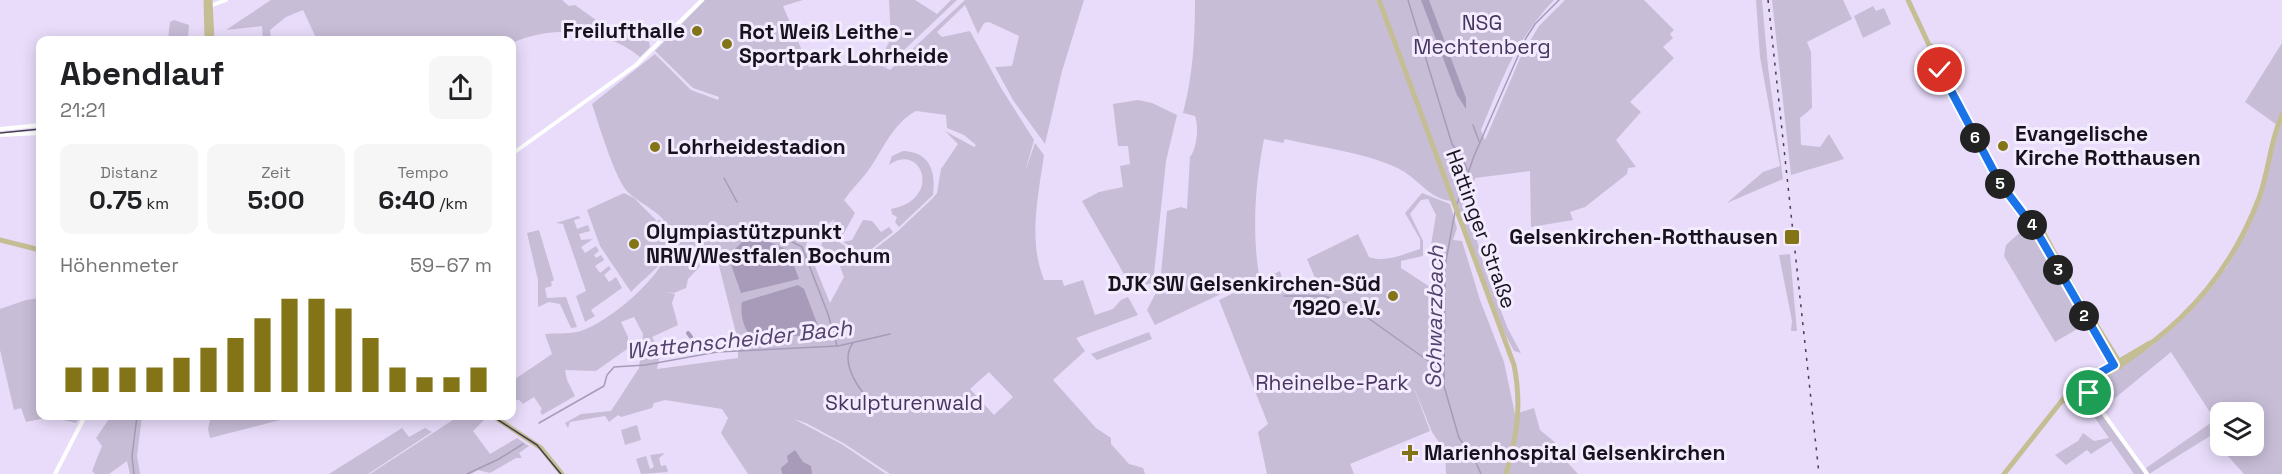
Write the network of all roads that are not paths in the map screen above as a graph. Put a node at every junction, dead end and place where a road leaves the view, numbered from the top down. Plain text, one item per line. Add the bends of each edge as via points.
1 (225, 0) edge
2 (702, 0) edge
3 (1379, 0) edge
4 (1908, 0) edge
5 (208, 3) edge
6 (207, 36) edge
7 (212, 36) edge
8 (2282, 114) edge
9 (36, 125) edge
10 (0, 129) edge
11 (36, 133) edge
12 (0, 135) edge
13 (516, 151) edge
14 (0, 240) edge
15 (36, 249) edge
16 (2118, 364) junction
17 (2087, 385) junction
18 (83, 420) edge
19 (499, 420) edge
20 (55, 474) edge
21 (562, 474) edge
22 (1506, 474) edge
23 (2004, 474) edge
24 (2147, 474) edge

1 - 5 street
2 - 13 street via 636,65
3 - 22 main road, Hattinger Straße via 1511,355 1519,390 1518,427
4 - 16 main road via 1986,156
5 - 6 main road
5 - 7 main road
8 - 16 main road via 2260,197 2234,252 2205,292 2160,336
9 - 10 street
11 - 12 street
14 - 15 main road
16 - 17 main road
17 - 23 main road via 2063,401
17 - 24 street
18 - 20 street
19 - 21 main road via 541,448

